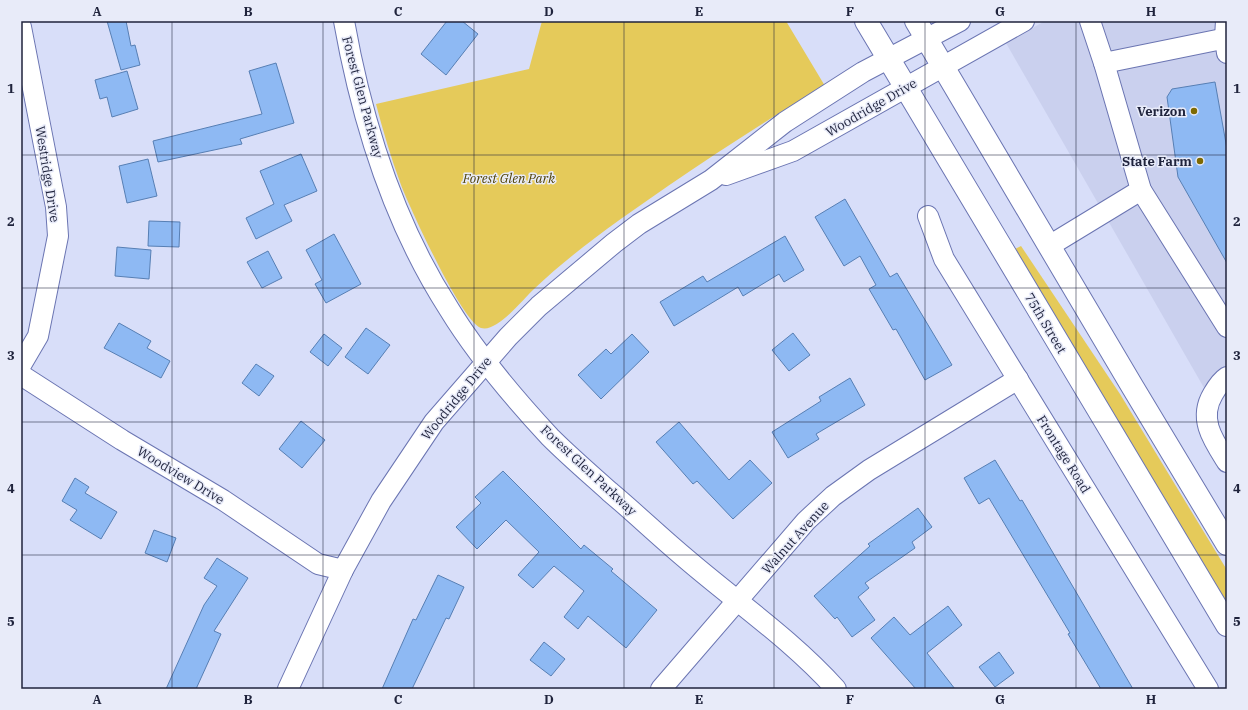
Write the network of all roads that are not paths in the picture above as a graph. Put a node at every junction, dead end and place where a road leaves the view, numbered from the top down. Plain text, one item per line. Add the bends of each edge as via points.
1 (344, 21) edge
2 (866, 21) edge
3 (960, 21) edge
4 (1024, 21) edge
5 (1090, 21) edge
6 (21, 27) edge
7 (922, 30) edge
8 (1226, 38) edge
9 (888, 59) junction
10 (1104, 63) junction
11 (943, 66) junction
12 (904, 88) junction
13 (711, 180) junction
14 (1141, 190) junction
15 (928, 216) dead end
16 (1049, 246) junction
17 (1224, 317) edge
18 (486, 362) junction
19 (21, 365) edge
20 (21, 375) edge
21 (1227, 377) edge
22 (1018, 379) junction
23 (1227, 462) edge
24 (1227, 544) edge
25 (343, 570) junction
26 (738, 601) junction
27 (1227, 625) edge
28 (288, 689) edge
29 (661, 689) edge
30 (836, 689) edge
31 (1208, 689) edge

1 - 18 street, Forest Glen Parkway via 369,132 395,204 449,310
2 - 9 main road, 75th Street
3 - 7 street, Woodridge Drive
4 - 11 street, Woodridge Drive
5 - 10 street
6 - 19 street, Westridge Drive via 56,207 58,236 38,336
7 - 9 street, Woodridge Drive
7 - 11 main road
8 - 10 street
9 - 12 main road, 75th Street
9 - 13 street, Woodridge Drive via 785,122
10 - 14 street
11 - 12 street, Woodridge Drive
11 - 16 main road
12 - 13 street, Woodridge Drive via 793,152
12 - 27 main road, 75th Street
13 - 18 street, Woodridge Drive via 639,224 614,243 539,306
14 - 16 street
14 - 17 street
15 - 22 street, Frontage Road via 944,259
16 - 24 main road
18 - 25 street, Woodridge Drive via 442,412 404,465
18 - 26 street, Forest Glen Parkway via 572,458 684,558
20 - 25 street, Woodview Drive via 122,440 223,500 318,564
21 - 23 street via 1222,380 1209,402 1207,425
22 - 26 street, Walnut Avenue via 869,470 834,496 806,522
22 - 31 street, Frontage Road
25 - 28 street, Woodridge Drive
26 - 29 street, Walnut Avenue via 687,656
26 - 30 street, Forest Glen Parkway via 793,646

